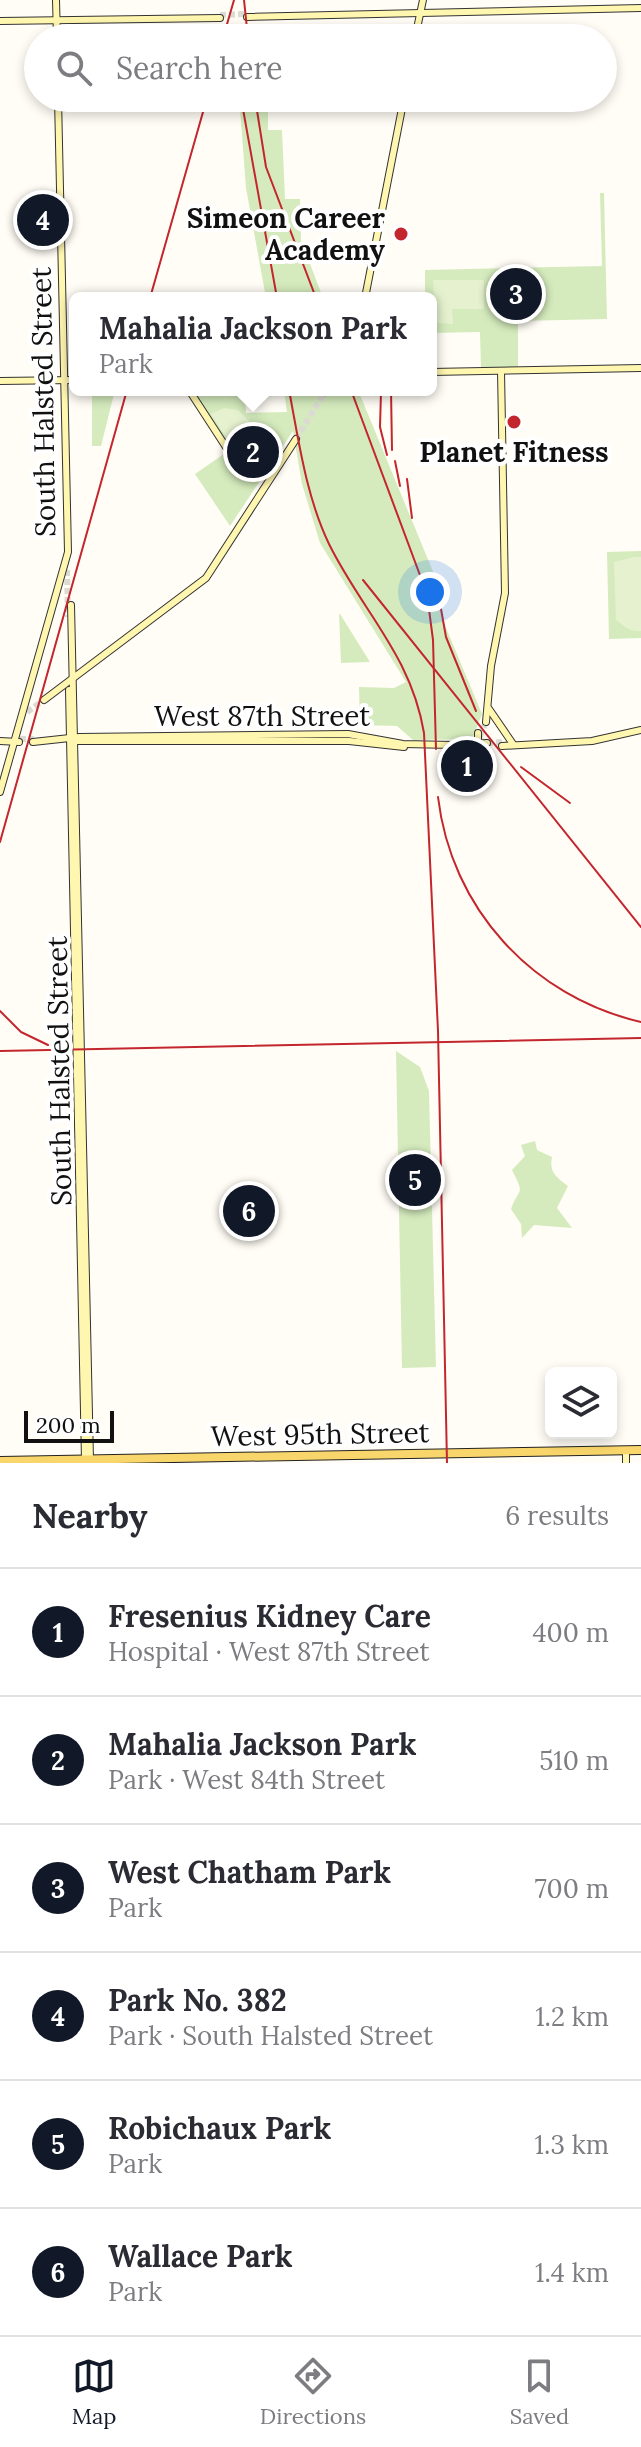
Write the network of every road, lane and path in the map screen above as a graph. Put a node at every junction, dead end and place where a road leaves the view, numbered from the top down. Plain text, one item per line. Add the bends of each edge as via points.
1 (56, 0) edge
2 (423, 0) edge
3 (641, 8) edge
4 (420, 13) junction
5 (249, 15) tunnel mouth
6 (219, 17) tunnel mouth
7 (57, 20) junction
8 (0, 21) edge
9 (57, 24) edge
10 (418, 24) edge
11 (58, 112) edge
12 (401, 112) edge
13 (366, 292) edge
14 (641, 368) edge
15 (501, 371) junction
16 (437, 372) edge
17 (64, 380) junction
18 (69, 380) edge
19 (0, 381) edge
20 (193, 396) edge
21 (295, 436) tunnel mouth
22 (278, 464) junction
23 (71, 605) dead end
24 (71, 679) junction
25 (47, 696) tunnel mouth
26 (489, 709) junction
27 (484, 721) tunnel mouth
28 (641, 730) edge
29 (479, 735) tunnel mouth
30 (18, 740) junction
31 (34, 740) tunnel mouth
32 (73, 740) junction
33 (0, 741) edge
34 (478, 744) junction
35 (487, 744) tunnel mouth
36 (502, 744) tunnel mouth
37 (513, 744) junction
38 (0, 792) edge
39 (641, 1452) edge
40 (626, 1456) edge
41 (0, 1461) edge
42 (87, 1462) edge
43 (213, 1463) edge

1 - 7 main road
2 - 4 main road
3 - 4 main road
4 - 5 main road
4 - 10 main road
6 - 7 main road
7 - 8 main road
7 - 9 main road
11 - 17 main road, South Halsted Street
12 - 13 main road
14 - 15 main road
15 - 16 main road
15 - 26 main road via 505,590
17 - 18 main road
17 - 19 main road
17 - 30 main road, South Halsted Street via 67,565
20 - 22 main road via 237,464
21 - 22 main road
22 - 24 main road via 206,578
23 - 24 main road, South Halsted Street
24 - 25 main road
24 - 32 main road, South Halsted Street
26 - 27 main road
26 - 37 main road
28 - 37 main road via 585,742
29 - 34 main road
30 - 33 main road
30 - 38 main road, South Halsted Street
31 - 32 main road, West 87th Street
32 - 34 main road, West 87th Street via 362,734 403,744
32 - 42 main road, South Halsted Street
34 - 35 main road, West 87th Street
36 - 37 main road
39 - 40 main road, West 95th Street
40 - 42 main road, West 95th Street
40 - 43 main road, West 95th Street
41 - 42 main road, West 95th Street

